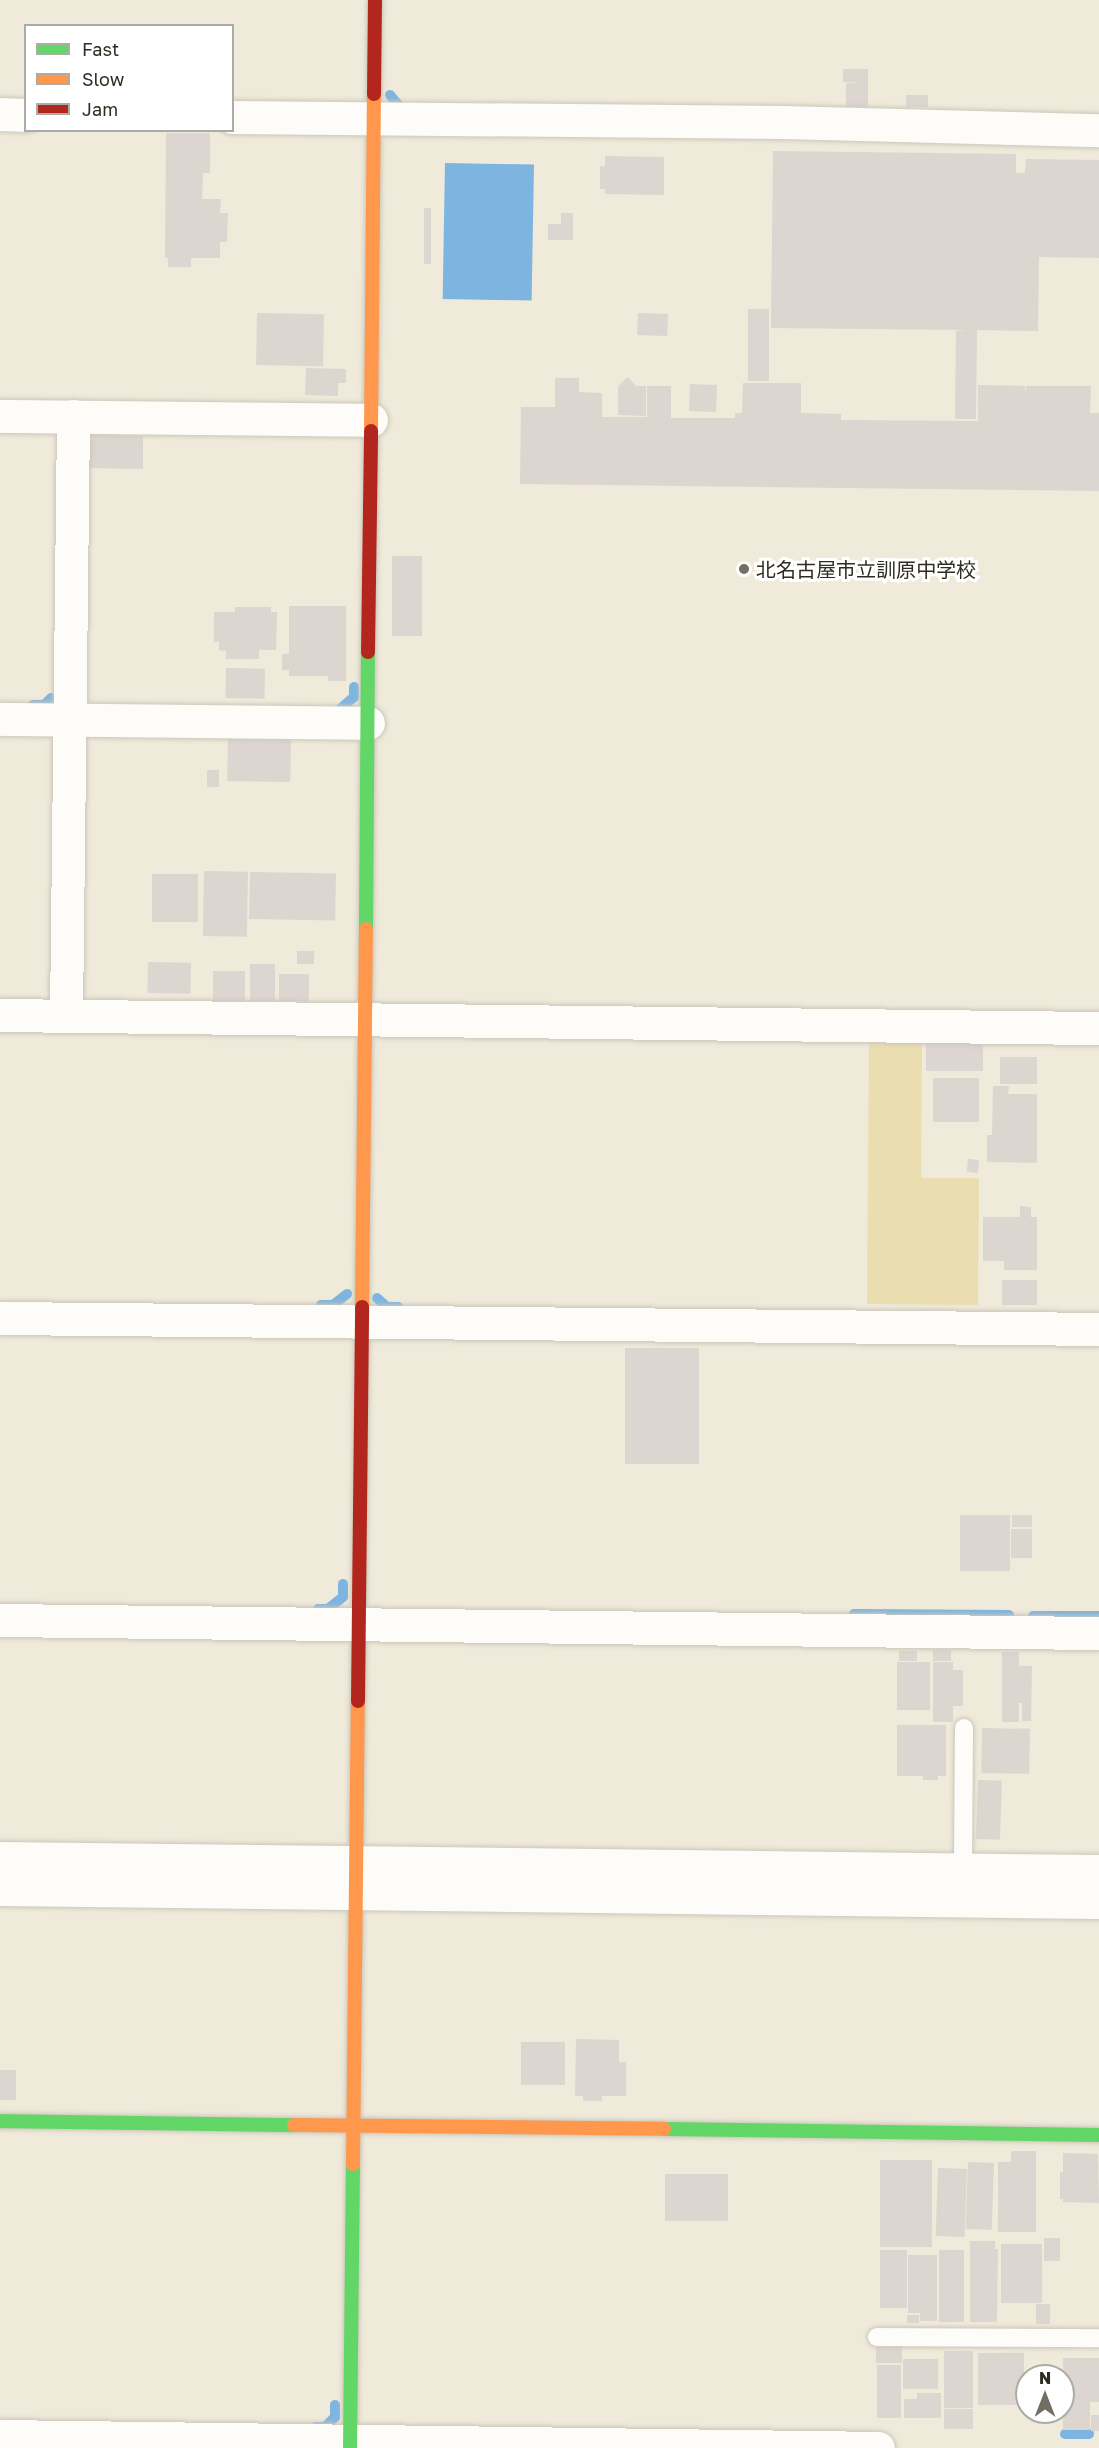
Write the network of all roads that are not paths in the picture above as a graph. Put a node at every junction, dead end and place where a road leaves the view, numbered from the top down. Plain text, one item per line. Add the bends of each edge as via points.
1 (375, 0) edge
2 (0, 114) edge
3 (24, 115) edge
4 (234, 117) edge
5 (374, 118) junction
6 (1099, 130) edge
7 (0, 416) edge
8 (73, 417) junction
9 (371, 420) junction
10 (0, 718) edge
11 (69, 719) junction
12 (368, 723) junction
13 (0, 1015) edge
14 (66, 1016) junction
15 (365, 1019) junction
16 (1099, 1028) edge
17 (0, 1318) edge
18 (362, 1321) junction
19 (1099, 1329) edge
20 (0, 1620) edge
21 (359, 1624) junction
22 (1099, 1633) edge
23 (964, 1728) dead end
24 (0, 1858) edge
25 (963, 1869) junction
26 (1099, 1871) edge
27 (356, 1878) junction
28 (0, 1889) edge
29 (1099, 1902) edge
30 (0, 2121) edge
31 (353, 2125) junction
32 (1099, 2135) edge
33 (877, 2337) dead end
34 (1099, 2338) edge
35 (0, 2436) edge
36 (350, 2444) edge
37 (878, 2448) edge

1 - 5 street
2 - 3 street
4 - 5 street
5 - 6 street
5 - 9 street
7 - 8 street
8 - 9 street
8 - 11 street
9 - 12 street
10 - 11 street
11 - 12 street
11 - 14 street
12 - 15 street
13 - 14 street
14 - 15 street
15 - 16 street
15 - 18 street
17 - 18 street
18 - 19 street
18 - 21 street
20 - 21 street
21 - 22 street
21 - 27 street
23 - 25 lane
24 - 27 street
25 - 26 street
25 - 27 street
27 - 28 street
27 - 29 street
27 - 31 street
30 - 31 street
31 - 32 street
31 - 36 street
33 - 34 lane
35 - 36 street
36 - 37 street

